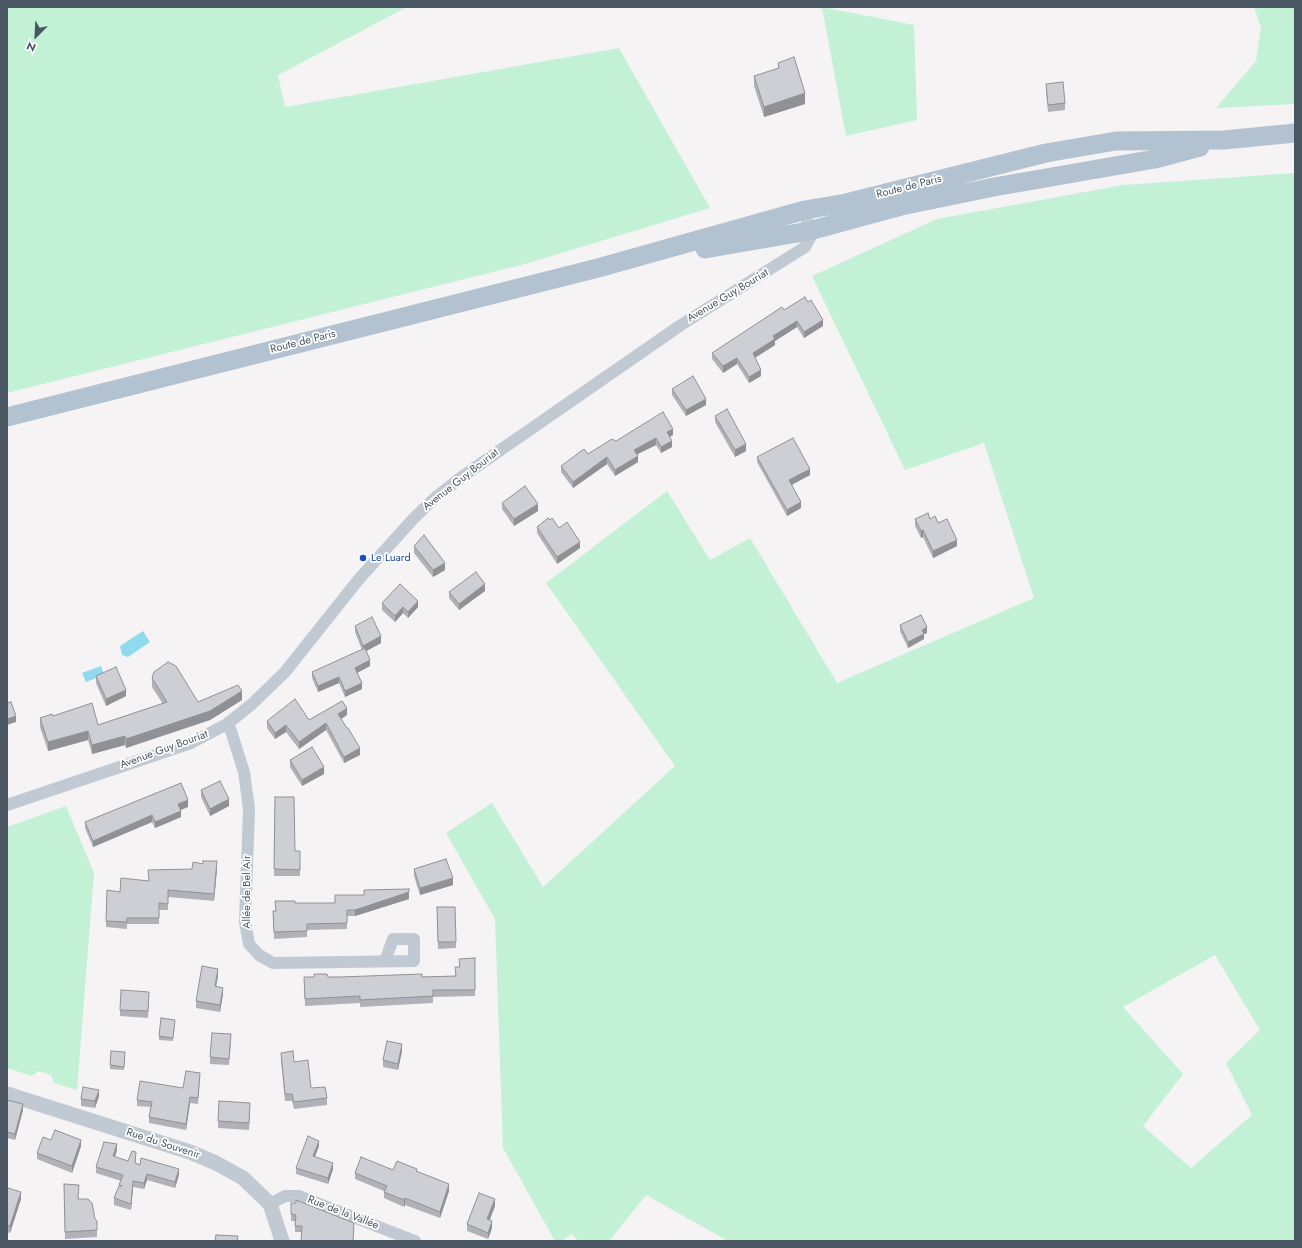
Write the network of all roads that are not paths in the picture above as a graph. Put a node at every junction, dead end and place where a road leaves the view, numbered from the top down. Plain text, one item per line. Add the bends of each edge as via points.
1 (1295, 133) edge
2 (1224, 140) junction
3 (805, 210) junction
4 (809, 232) junction
5 (598, 268) junction
6 (7, 417) edge
7 (227, 724) junction
8 (7, 805) edge
9 (385, 961) dead end
10 (7, 1094) edge
11 (270, 1204) junction
12 (282, 1241) edge
13 (415, 1241) edge

1 - 2 main road, Route de Paris
2 - 3 main road, Route de Paris via 1116,141 1046,153 846,203
2 - 4 main road, Route de Paris via 1155,159 994,187 909,205
3 - 4 street
3 - 5 main road, Route de Paris
4 - 5 main road, Route de Paris
4 - 7 street, Avenue Guy Bouriat via 810,238 805,247 794,256 681,325 436,497 359,579 285,672
5 - 6 main road, Route de Paris
7 - 8 street, Avenue Guy Bouriat via 191,743
7 - 9 street, Allée de Bel Air via 244,772 249,809 245,922 249,944 259,955 272,963
10 - 11 street, Rue du Souvenir via 190,1152 243,1178
11 - 12 street, Rue du Souvenir
11 - 13 street, Rue de la Vallée via 285,1196 300,1196

